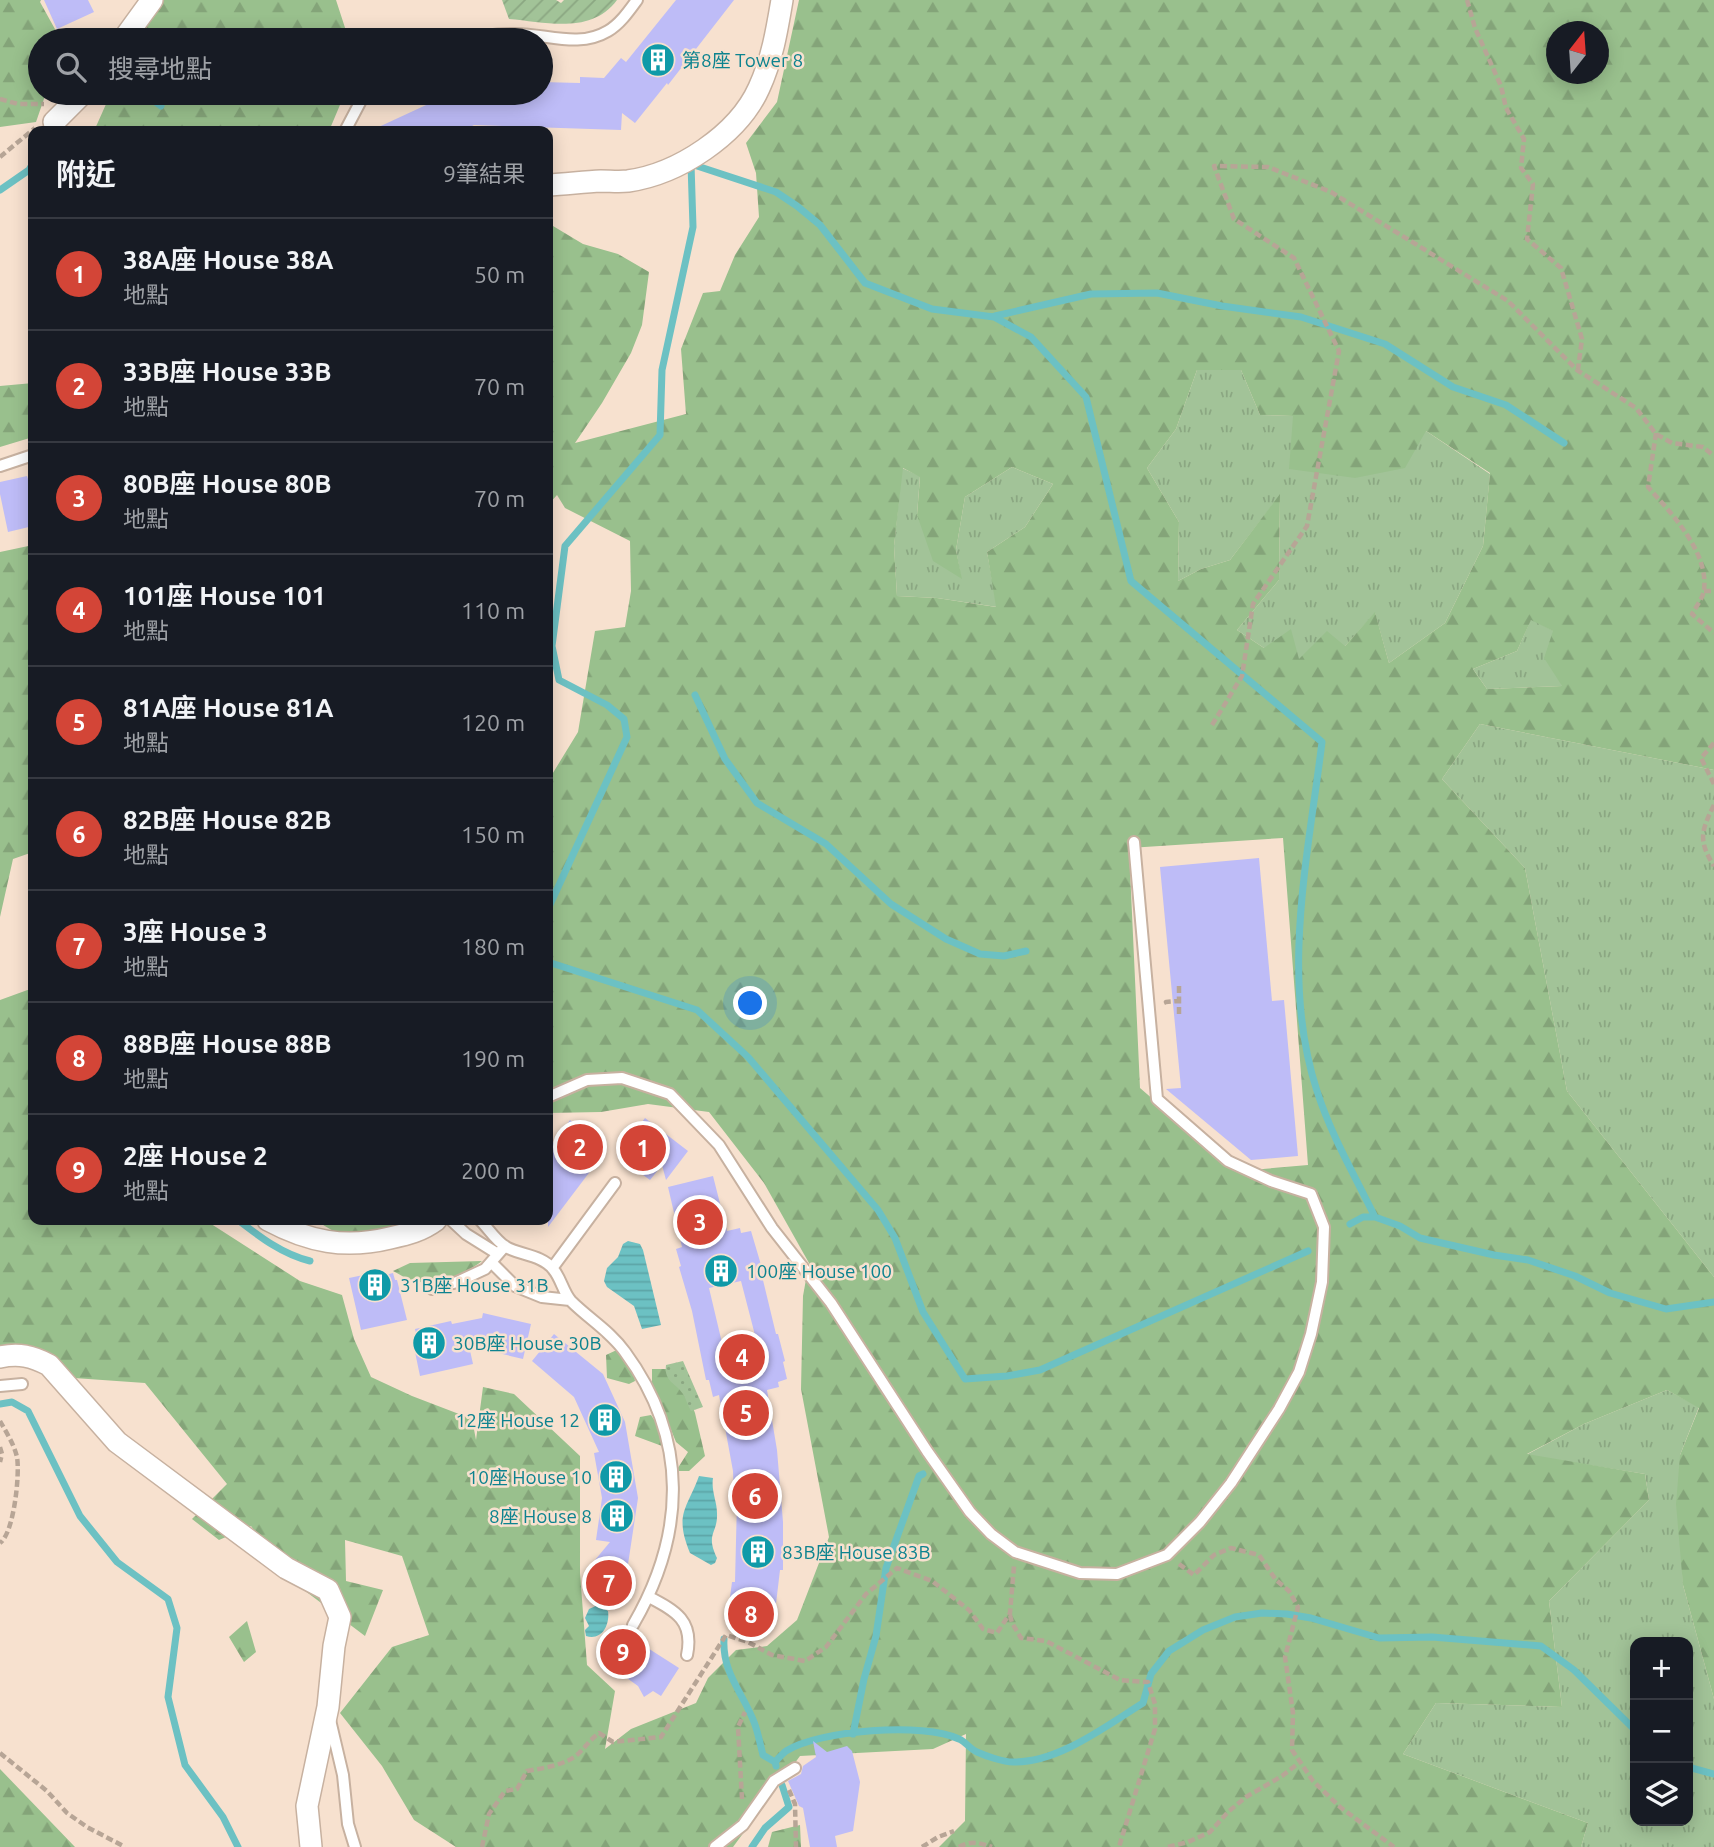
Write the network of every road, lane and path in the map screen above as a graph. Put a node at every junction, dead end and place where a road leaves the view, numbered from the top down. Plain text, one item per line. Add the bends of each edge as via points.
1 (152, 0) edge
2 (637, 0) edge
3 (782, 0) edge
4 (1466, 0) edge
5 (132, 28) edge
6 (553, 38) edge
7 (0, 99) edge
8 (65, 105) edge
9 (359, 105) edge
10 (48, 116) junction
11 (36, 126) edge
12 (348, 126) edge
13 (28, 133) edge
14 (0, 157) edge
15 (553, 185) edge
16 (1577, 370) junction
17 (1656, 433) junction
18 (1714, 456) edge
19 (28, 457) edge
20 (0, 466) edge
21 (1704, 591) junction
22 (1714, 591) edge
23 (1714, 632) edge
24 (1212, 726) dead end
25 (1714, 743) edge
26 (1714, 785) edge
27 (1714, 805) edge
28 (1134, 842) dead end
29 (1714, 866) edge
30 (1179, 986) dead end
31 (1178, 1001) junction
32 (1167, 1005) dead end
33 (1179, 1015) dead end
34 (553, 1095) edge
35 (615, 1183) dead end
36 (279, 1225) edge
37 (429, 1225) edge
38 (456, 1225) edge
39 (483, 1225) edge
40 (498, 1254) junction
41 (553, 1267) junction
42 (432, 1289) dead end
43 (570, 1300) junction
44 (0, 1357) edge
45 (22, 1384) dead end
46 (0, 1386) edge
47 (0, 1422) edge
48 (0, 1447) edge
49 (0, 1462) edge
50 (0, 1543) edge
51 (1015, 1552) junction
52 (1007, 1562) dead end
53 (1014, 1566) junction
54 (1025, 1570) dead end
55 (1186, 1570) dead end
56 (649, 1597) junction
57 (1010, 1614) junction
58 (633, 1625) dead end
59 (687, 1655) dead end
60 (328, 1707) junction
61 (745, 1712) dead end
62 (0, 1753) edge
63 (1300, 1762) junction
64 (795, 1768) dead end
65 (782, 1776) junction
66 (746, 1821) junction
67 (954, 1831) dead end
68 (125, 1847) edge
69 (310, 1847) edge
70 (355, 1847) edge
71 (482, 1847) edge
72 (715, 1847) edge
73 (796, 1847) edge
74 (922, 1847) edge
75 (959, 1847) edge
76 (992, 1847) edge
77 (1119, 1847) edge
78 (1168, 1847) edge
79 (1394, 1847) edge

1 - 5 street
2 - 6 lane via 609,31 592,38
3 - 15 street via 773,50 758,90 713,144 650,176
4 - 16 path via 1506,108 1524,139 1521,168 1534,184 1527,239 1561,268 1582,339
7 - 10 path
8 - 10 street
9 - 12 lane
10 - 11 path
13 - 14 path
16 - 17 path via 1636,408
16 - 24 path via 1508,301 1331,192 1269,167 1214,166 1234,219 1294,258 1339,351 1307,526 1253,604 1242,676
17 - 18 path via 1672,443 1703,447
17 - 21 path via 1648,487 1683,526 1702,566
19 - 20 lane
21 - 22 path
21 - 23 path via 1692,614
25 - 26 path via 1701,758
27 - 29 path via 1702,828 1704,850
28 - 51 lane via 1157,1099 1228,1161 1311,1195 1324,1227 1322,1282 1299,1372 1279,1409 1231,1483 1167,1555 1117,1574 1080,1573
30 - 31 path
31 - 32 path
31 - 33 path
34 - 51 lane via 587,1080 622,1078 670,1094 719,1145 970,1512
35 - 41 lane
36 - 37 street via 338,1244 363,1244
38 - 40 lane
39 - 40 lane
40 - 41 lane via 529,1254
40 - 42 lane via 485,1269
40 - 43 lane via 515,1286 542,1297
41 - 43 lane
43 - 56 lane via 624,1350 645,1382 670,1452 671,1526
44 - 60 street via 14,1354 49,1364 117,1442 286,1568 328,1591 340,1617
45 - 46 lane
47 - 50 path via 17,1458 14,1504 7,1538
48 - 49 path
51 - 53 path
52 - 53 path
53 - 54 path
53 - 57 path
55 - 63 path via 1194,1575 1214,1555 1231,1548 1259,1555 1289,1591 1298,1607 1285,1657 1293,1713 1292,1749
56 - 58 lane
56 - 59 lane via 672,1609 684,1623
57 - 71 path via 997,1633 983,1629 969,1610 932,1581 897,1568 866,1594 826,1647 805,1661 772,1655 726,1635 661,1737 613,1742 599,1733 579,1754 551,1767 527,1771 517,1789 505,1790 489,1814
57 - 77 path via 1021,1638 1046,1641 1120,1681 1149,1682 1155,1729
60 - 69 street via 307,1806
60 - 70 lane
61 - 66 path via 738,1740
62 - 68 path via 67,1812
63 - 78 path via 1246,1797 1210,1832
63 - 79 path via 1340,1807
64 - 65 lane
65 - 66 lane
65 - 73 path via 795,1804
66 - 72 lane
67 - 74 path
75 - 76 path via 976,1842

